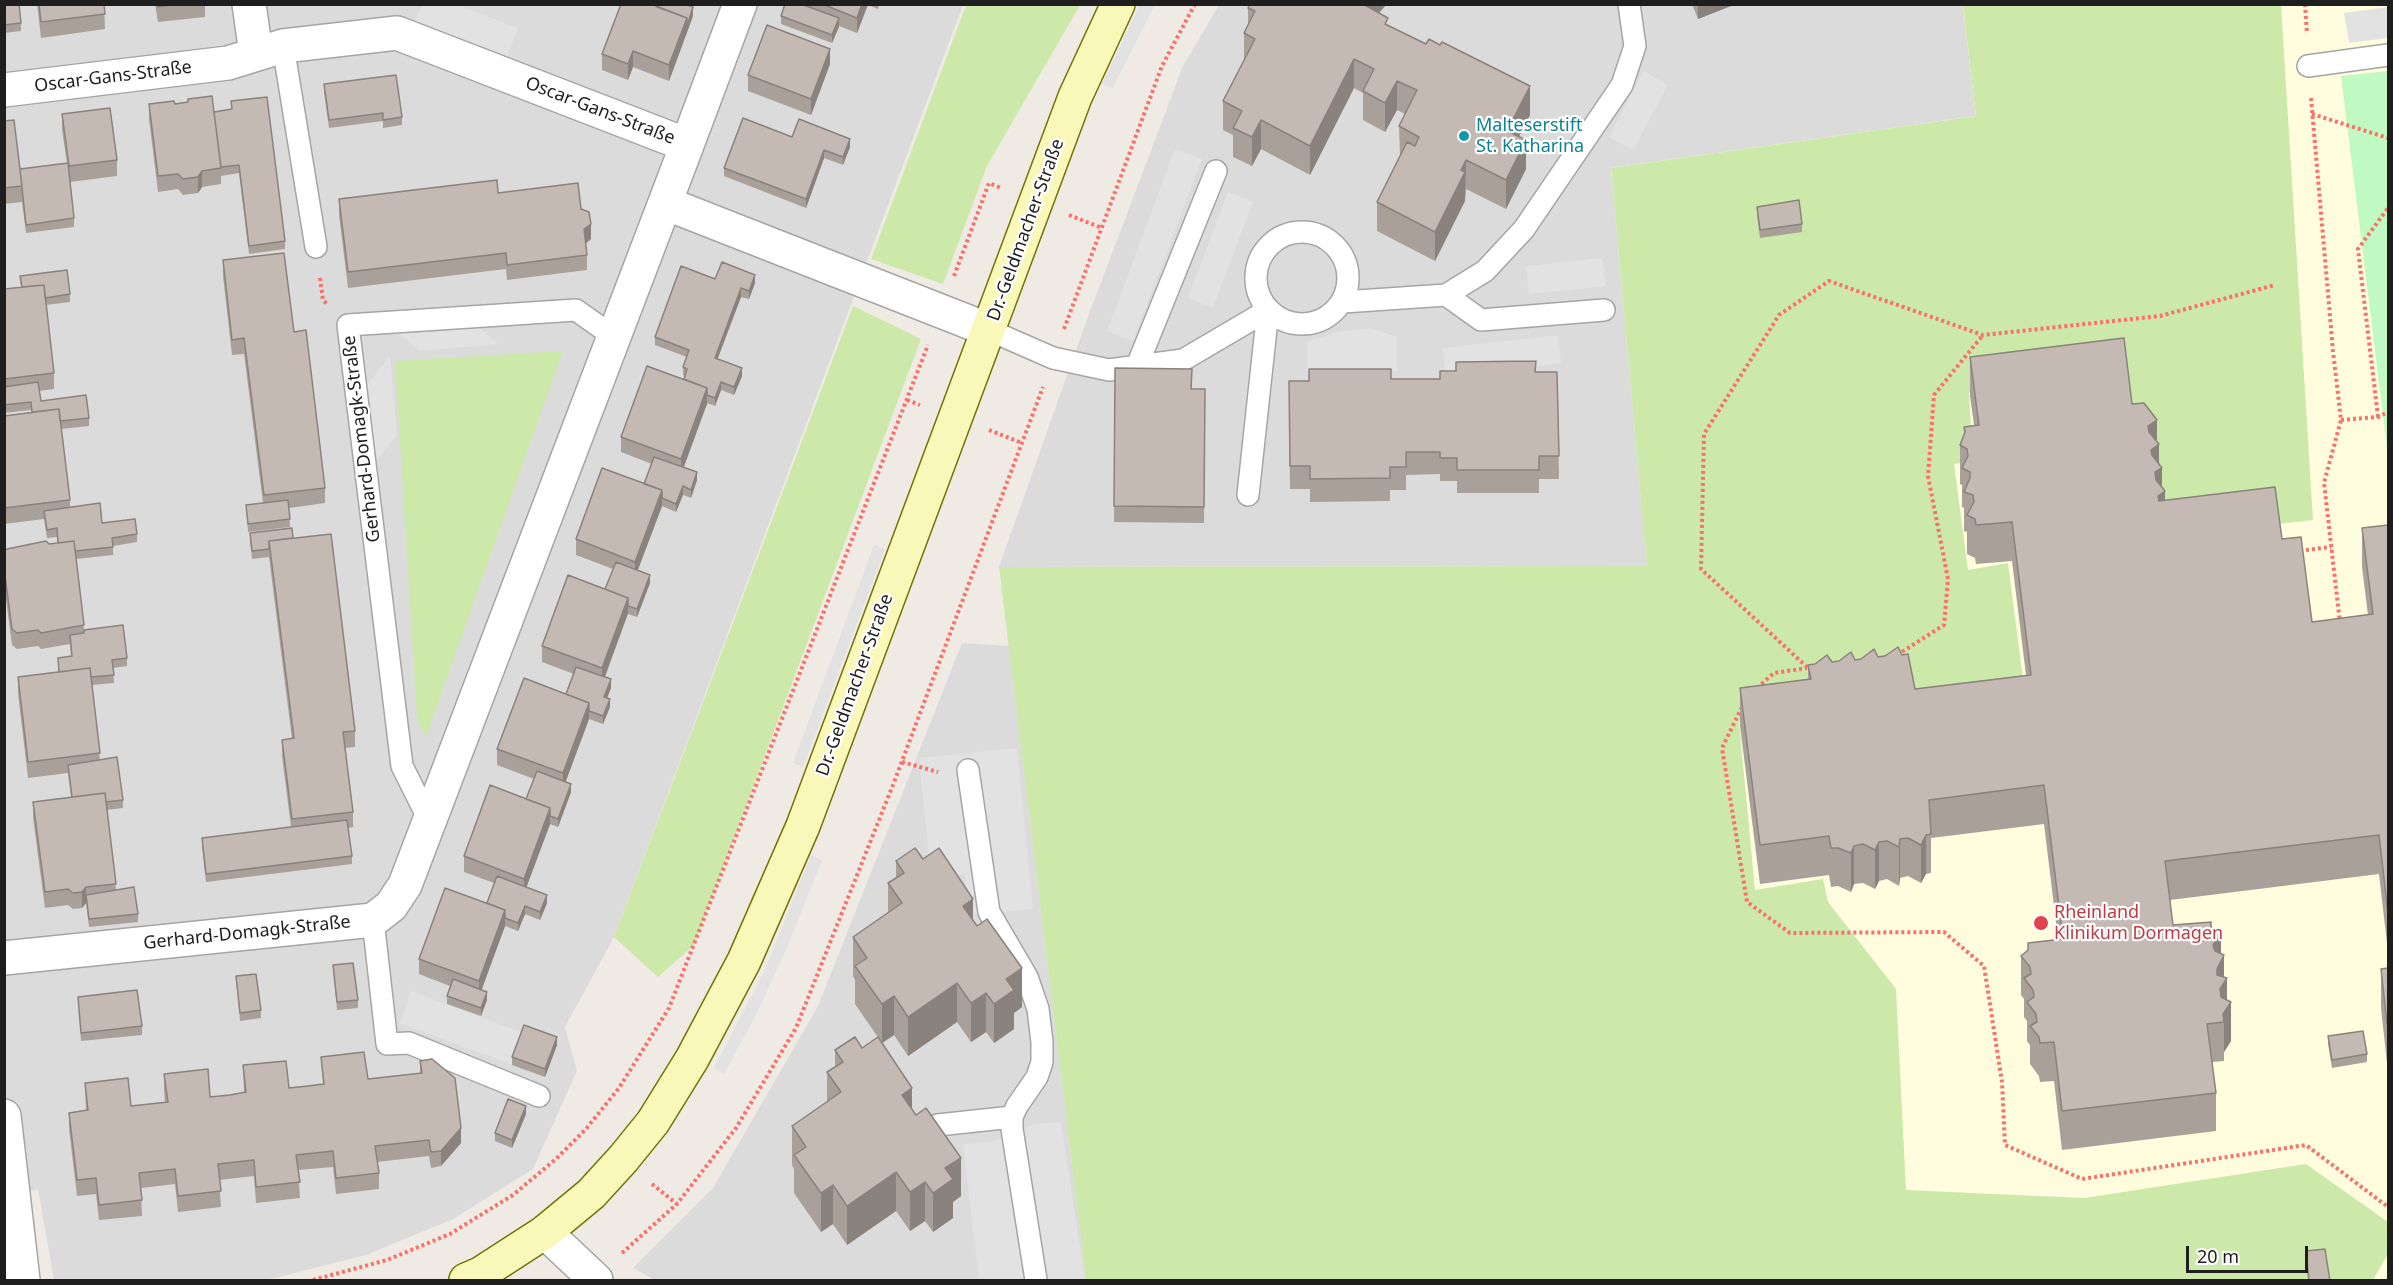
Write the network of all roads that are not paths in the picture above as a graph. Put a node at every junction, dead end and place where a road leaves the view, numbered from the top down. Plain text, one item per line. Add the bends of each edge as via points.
1 (249, 4) edge
2 (740, 4) edge
3 (1118, 4) edge
4 (1629, 4) edge
5 (270, 50) junction
6 (2388, 55) edge
7 (2308, 66) road end
8 (4, 90) edge
9 (687, 145) junction
10 (1216, 171) dead end
11 (664, 203) junction
12 (316, 247) road end
13 (1446, 295) junction
14 (1343, 302) junction
15 (1268, 310) junction
16 (1604, 310) dead end
17 (989, 330) junction
18 (614, 336) junction
19 (1137, 366) junction
20 (1248, 495) dead end
21 (968, 770) dead end
22 (429, 820) junction
23 (373, 920) junction
24 (4, 958) edge
25 (539, 1096) dead end
26 (4, 1116) edge
27 (1012, 1117) junction
28 (938, 1125) edge
29 (545, 1232) junction
30 (594, 1279) edge
31 (23, 1281) edge
32 (466, 1281) edge
33 (1036, 1281) edge

1 - 5 street
2 - 9 street
3 - 17 street, Dr.-Geldmacher-Straße via 1075,97
4 - 13 lane via 1635,46 1622,85 1524,229 1485,272
5 - 8 street, Oscar-Gans-Straße via 228,63
5 - 9 street, Oscar-Gans-Straße via 397,33
5 - 12 lane
6 - 7 lane
9 - 11 street, Oscar-Gans-Straße
10 - 19 lane
11 - 17 street
11 - 18 street, Gerhard-Domagk-Straße
13 - 14 lane
13 - 16 lane via 1481,320
14 - 15 lane via 1322,322 1293,325
14 - 15 lane via 1349,273 1337,246 1312,232 1282,235 1261,255 1255,284
15 - 19 lane via 1183,360
15 - 20 lane
17 - 19 lane via 1053,358 1109,369
17 - 29 street, Dr.-Geldmacher-Straße via 803,826 744,961 653,1122 591,1194
18 - 22 street, Gerhard-Domagk-Straße
18 - 22 lane, Gerhard-Domagk-Straße via 576,310 348,325 402,766
21 - 27 lane via 990,912 1027,977 1040,1020 1042,1062
22 - 23 street, Gerhard-Domagk-Straße via 405,885 391,906
23 - 24 street, Gerhard-Domagk-Straße
23 - 25 lane via 387,1044 409,1042
26 - 31 street
27 - 28 lane
27 - 33 lane
29 - 30 street
29 - 32 street, Dr.-Geldmacher-Straße

